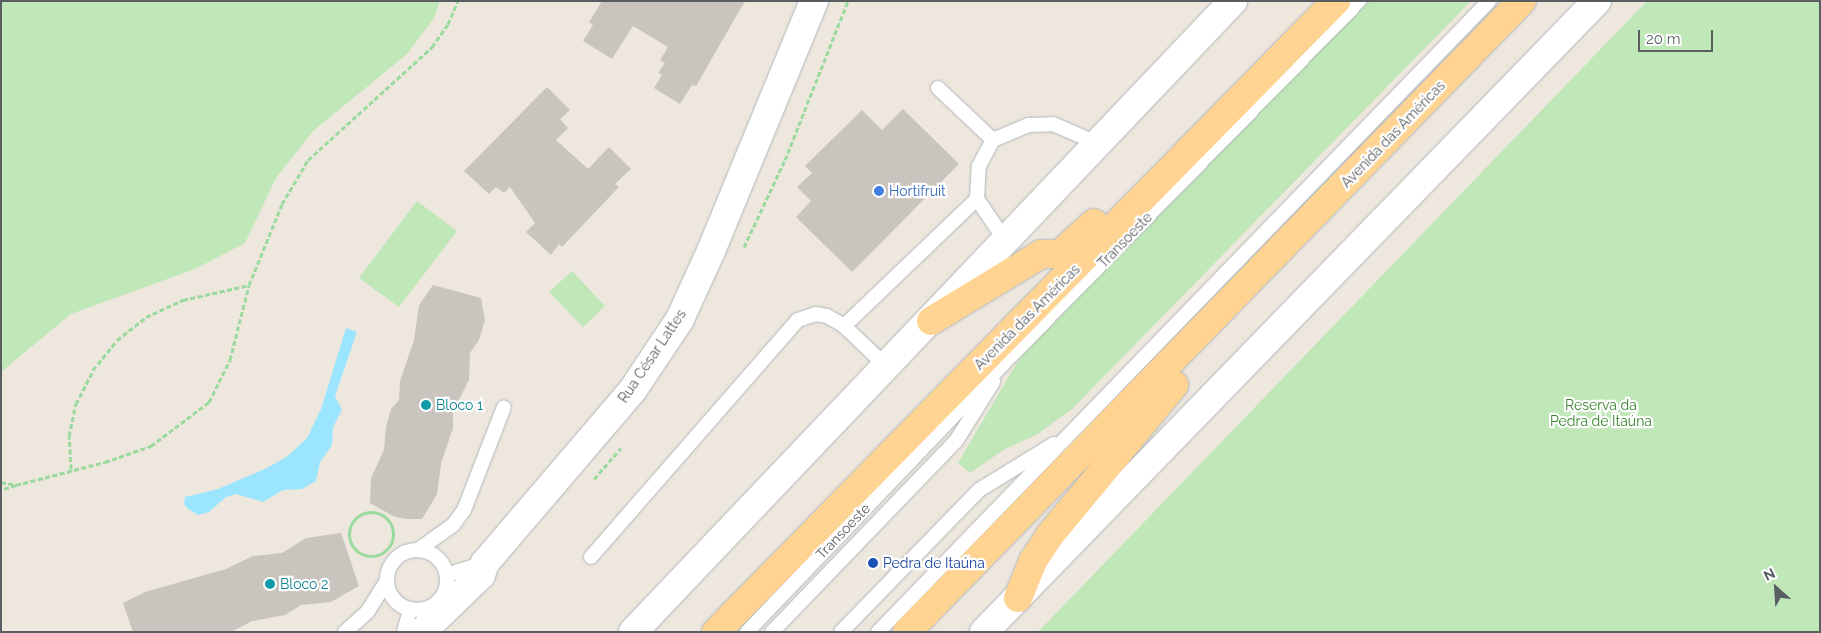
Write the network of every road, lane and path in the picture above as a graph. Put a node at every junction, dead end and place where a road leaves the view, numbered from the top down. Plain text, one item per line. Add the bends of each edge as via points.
1 (458, 1) edge
2 (814, 1) edge
3 (1233, 1) edge
4 (1336, 1) edge
5 (1360, 1) edge
6 (1490, 1) edge
7 (1522, 1) edge
8 (1597, 1) edge
9 (938, 88) dead end
10 (993, 140) junction
11 (1097, 143) junction
12 (1180, 161) junction
13 (977, 199) junction
14 (1005, 240) junction
15 (1248, 284) junction
16 (249, 285) junction
17 (931, 321) junction
18 (844, 326) junction
19 (1005, 362) junction
20 (886, 366) junction
21 (504, 407) dead end
22 (1070, 435) junction
23 (71, 470) junction
24 (1, 482) edge
25 (16, 485) junction
26 (1, 490) edge
27 (385, 517) joint
28 (418, 550) junction
29 (591, 557) dead end
30 (485, 562) junction
31 (447, 575) junction
32 (387, 581) junction
33 (1018, 598) junction
34 (416, 620) edge
35 (346, 632) edge
36 (404, 632) edge
37 (633, 632) edge
38 (716, 632) edge
39 (747, 632) edge
40 (772, 632) edge
41 (841, 632) edge
42 (878, 632) edge
43 (907, 632) edge
44 (984, 632) edge

1 - 16 path via 448,24 432,47 308,160 282,204
2 - 30 main road, Rua César Lattes via 712,251 680,319 632,391
3 - 11 main road
4 - 12 highway, Avenida das Américas
5 - 19 lane, Transoeste
6 - 22 lane
7 - 15 highway, Avenida das Américas
8 - 33 main road
9 - 10 lane
10 - 11 lane via 1029,125 1053,124
10 - 13 lane via 979,166
11 - 14 main road
12 - 17 highway via 1127,191 1060,254 1041,254
12 - 38 highway, Avenida das Américas
13 - 14 lane
13 - 18 lane
14 - 17 main road
15 - 33 highway via 1236,313 1151,410 1050,535 1032,561
15 - 43 highway, Avenida das Américas
16 - 23 path via 230,360 209,402 151,446
16 - 23 path via 183,300 146,317 117,340 93,370 76,404 68,436
17 - 20 main road
18 - 20 lane
18 - 29 lane via 827,316 815,314 798,320
19 - 39 lane, Transoeste
19 - 40 lane via 956,441
20 - 37 main road
21 - 28 lane via 464,510 453,526
22 - 41 lane via 979,490
22 - 42 lane
23 - 25 path
24 - 25 path
25 - 26 path
27 - 27 path via 365,513 353,521 349,535 354,548 366,555 386,549 393,537
28 - 31 lane via 437,557
28 - 32 lane via 408,552 393,563
30 - 31 lane
30 - 34 main road, Rua César Lattes via 481,575
31 - 34 lane via 447,585 437,602
32 - 34 lane via 394,599
32 - 35 lane via 368,611
33 - 44 main road
34 - 36 lane

